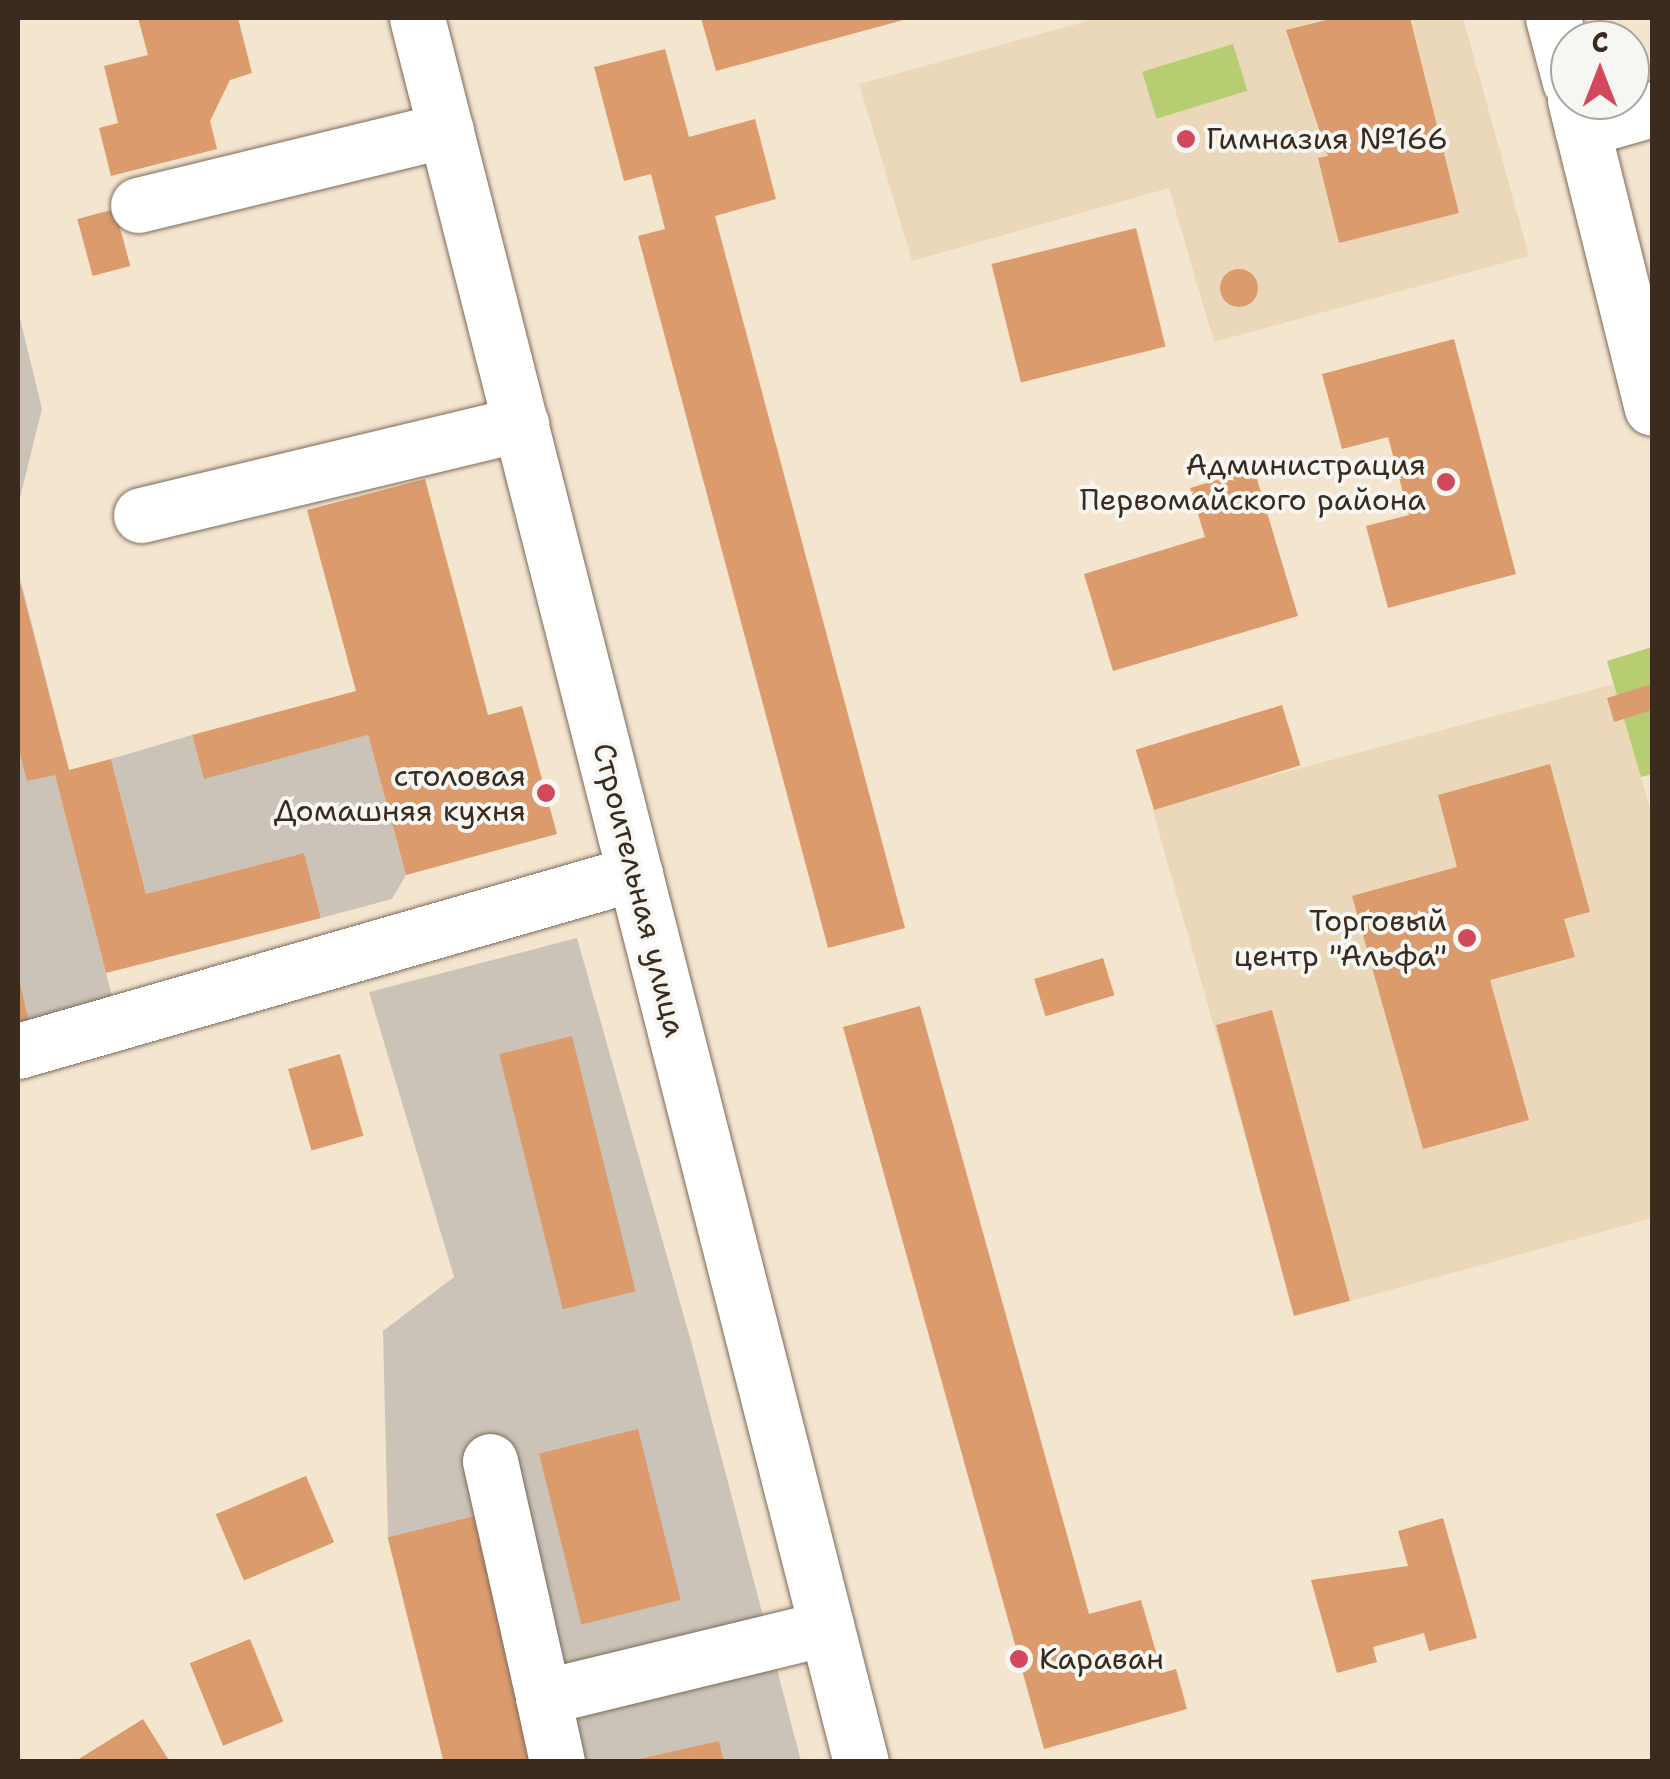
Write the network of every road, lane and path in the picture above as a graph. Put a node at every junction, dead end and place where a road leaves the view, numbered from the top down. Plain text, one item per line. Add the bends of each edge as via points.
1 (417, 18) edge
2 (1580, 120) edge
3 (446, 130) junction
4 (138, 205) dead end
5 (1652, 408) edge
6 (521, 424) junction
7 (141, 515) dead end
8 (635, 873) junction
9 (18, 1051) edge
10 (490, 1461) dead end
11 (827, 1628) junction
12 (543, 1696) junction
13 (557, 1762) edge
14 (862, 1762) edge

1 - 3 street, Строительная улица
2 - 5 street
3 - 4 street
3 - 6 street, Строительная улица
6 - 7 street
6 - 8 street, Строительная улица
8 - 9 street
8 - 11 street, Строительная улица
10 - 12 street
11 - 12 street
11 - 14 street, Строительная улица
12 - 13 street

